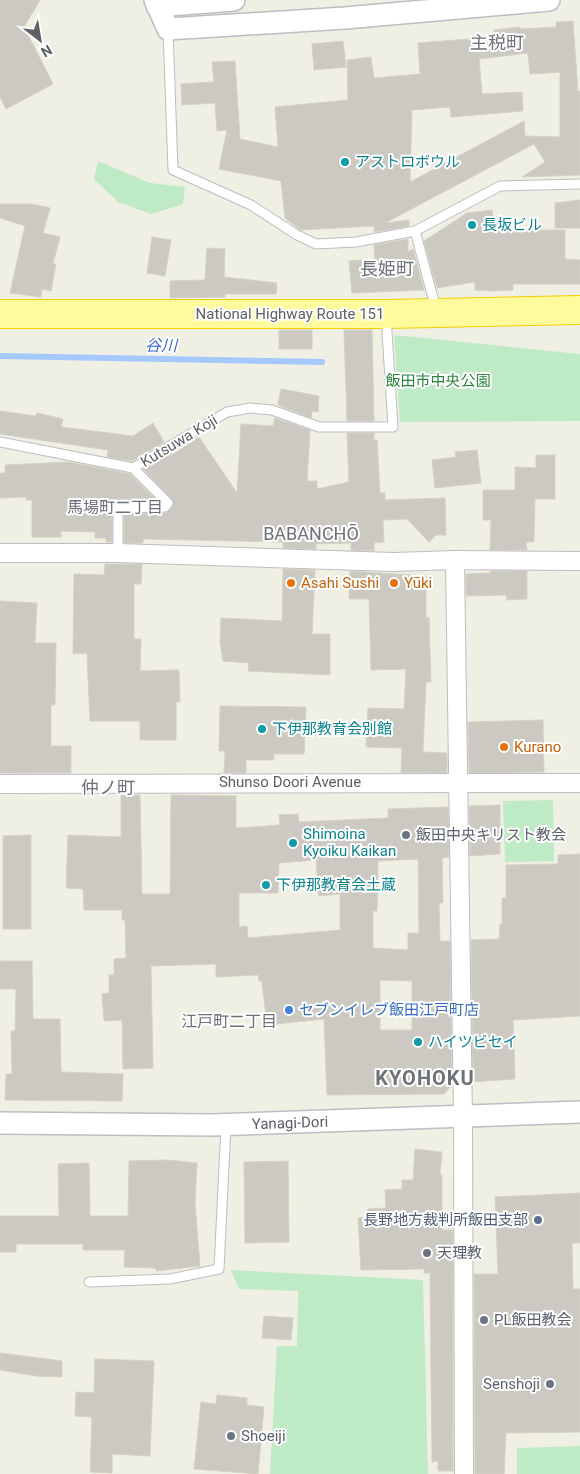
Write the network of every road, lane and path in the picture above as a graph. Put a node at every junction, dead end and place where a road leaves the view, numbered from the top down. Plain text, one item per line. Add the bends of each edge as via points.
1 (234, 0) edge
2 (540, 0) edge
3 (156, 3) edge
4 (168, 29) junction
5 (580, 184) edge
6 (415, 231) junction
7 (580, 310) edge
8 (437, 312) junction
9 (0, 314) edge
10 (386, 314) junction
11 (0, 442) edge
12 (133, 468) junction
13 (0, 553) edge
14 (118, 553) junction
15 (455, 560) junction
16 (580, 561) edge
17 (456, 782) junction
18 (580, 783) edge
19 (0, 784) edge
20 (580, 1112) edge
21 (463, 1116) junction
22 (0, 1123) edge
23 (226, 1124) junction
24 (89, 1282) dead end
25 (464, 1474) edge

1 - 3 street
2 - 4 street via 335,19
3 - 4 street
4 - 6 lane via 173,170 251,205 316,244 356,242
5 - 6 lane via 500,186
6 - 8 lane
7 - 8 highway, National Highway Route 151
8 - 10 highway, National Highway Route 151
9 - 10 highway, National Highway Route 151
10 - 12 lane, Kutsuwa Koji via 393,427 319,427 272,410 250,408 227,412
11 - 12 lane, Kutsuwa Koji
12 - 14 lane via 168,502 165,507 118,508
13 - 14 street
14 - 15 street via 393,562
15 - 16 street
15 - 17 street
17 - 18 street, Shunso Doori Avenue
17 - 19 street, Shunso Doori Avenue
17 - 21 street
20 - 21 street, Yanagi-Dori
21 - 23 street, Yanagi-Dori
21 - 25 street
22 - 23 street, Yanagi-Dori
23 - 24 lane via 219,1270 170,1280

